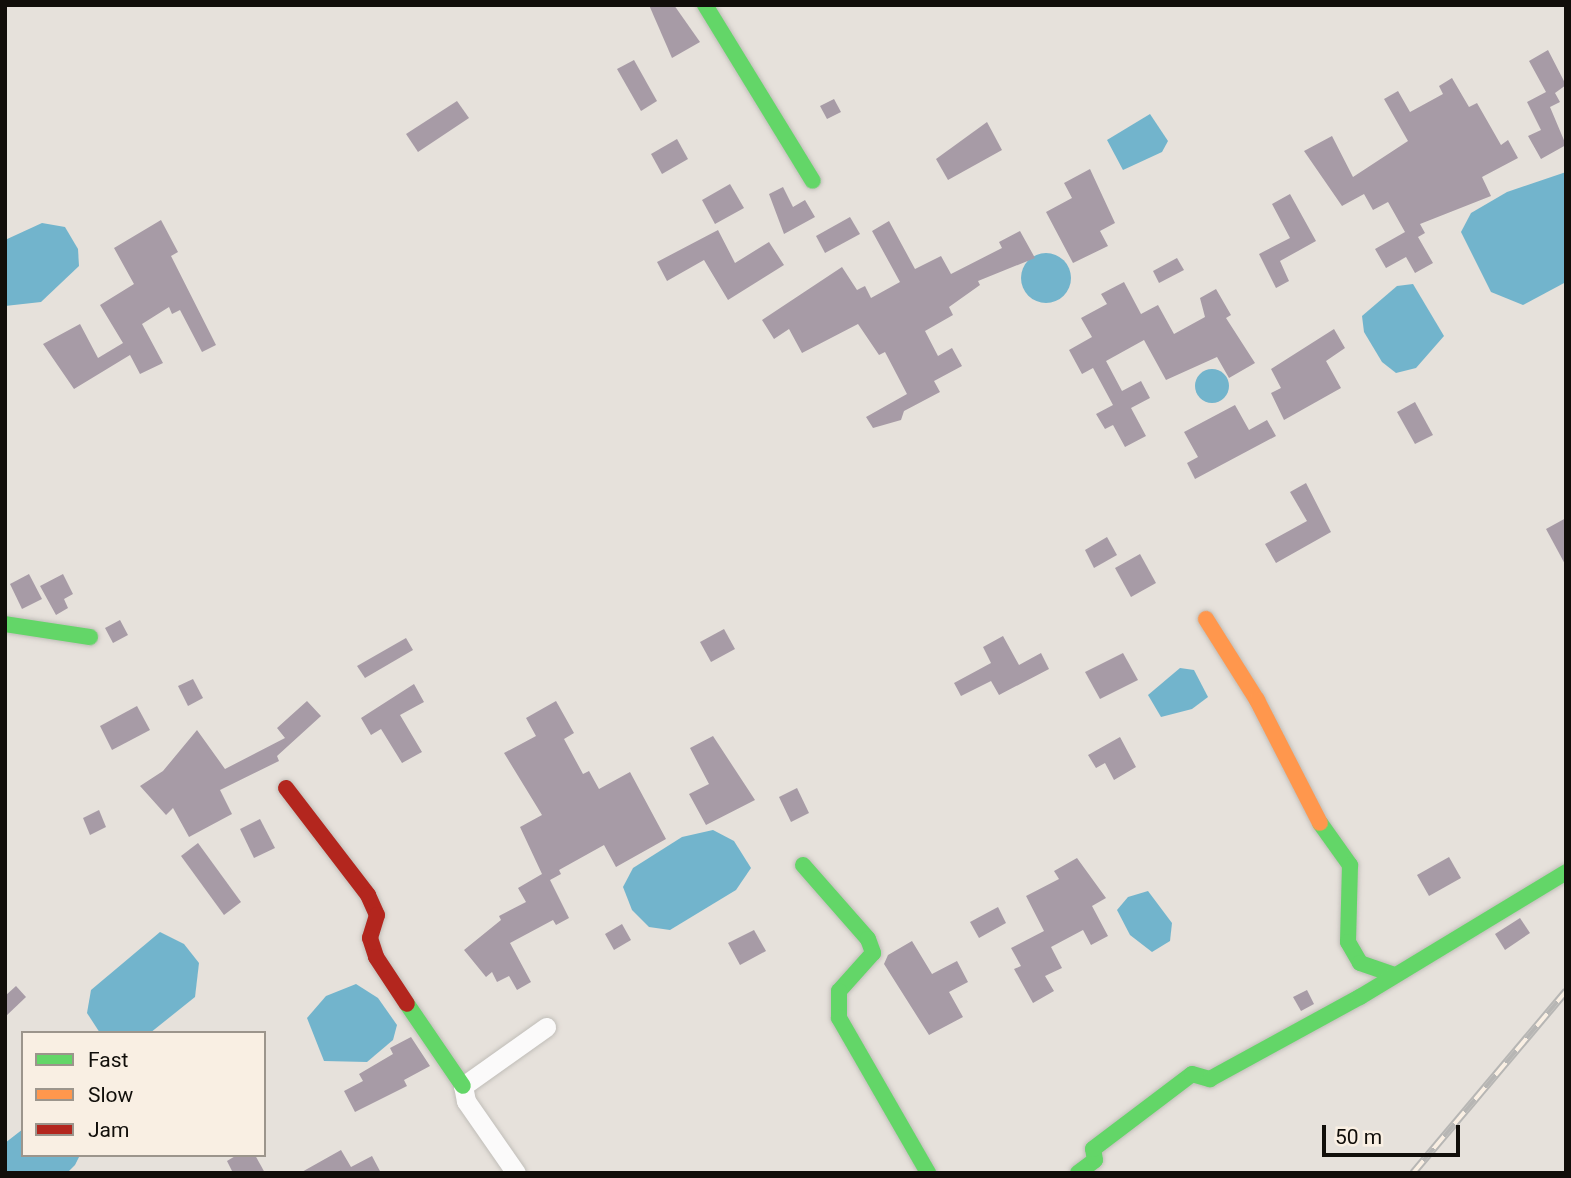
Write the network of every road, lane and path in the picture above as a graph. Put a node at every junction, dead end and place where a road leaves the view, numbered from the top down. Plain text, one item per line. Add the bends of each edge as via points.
1 (705, 5) edge
2 (813, 181) dead end
3 (1206, 619) dead end
4 (5, 624) edge
5 (90, 637) dead end
6 (286, 788) dead end
7 (803, 865) dead end
8 (1566, 872) edge
9 (1394, 975) junction
10 (546, 1027) dead end
11 (463, 1086) junction
12 (516, 1173) edge
13 (928, 1173) edge
14 (1078, 1173) edge

1 - 2 street
3 - 9 street via 1257,700 1305,802 1350,865 1348,942 1360,963
4 - 5 street
6 - 11 street via 368,895 377,915 369,938 376,957
7 - 13 street via 868,939 873,953 839,991 839,1018
8 - 9 street
9 - 14 street via 1210,1079 1192,1074 1093,1149 1095,1160
10 - 11 street
11 - 12 street via 466,1101

